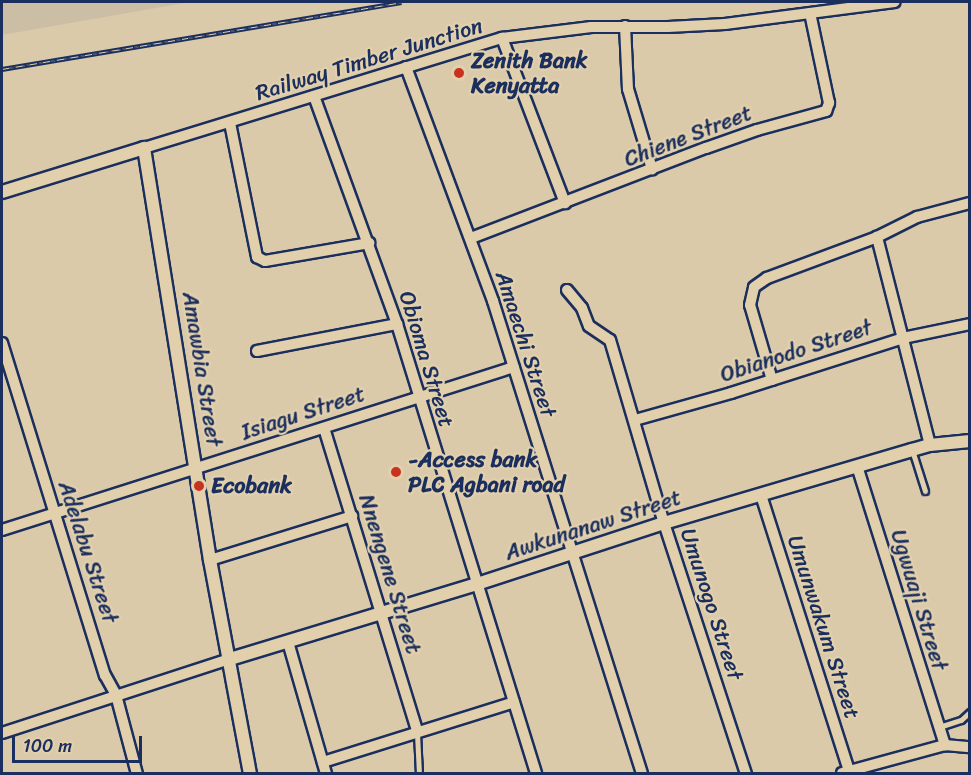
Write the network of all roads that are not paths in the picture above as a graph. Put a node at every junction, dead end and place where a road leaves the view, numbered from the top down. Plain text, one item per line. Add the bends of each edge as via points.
1 (895, 2) edge
2 (810, 13) junction
3 (625, 26) junction
4 (502, 38) junction
5 (406, 67) junction
6 (314, 96) junction
7 (230, 123) junction
8 (144, 148) junction
9 (652, 170) junction
10 (2, 192) edge
11 (565, 203) junction
12 (969, 203) edge
13 (877, 237) junction
14 (471, 238) junction
15 (369, 243) junction
16 (567, 290) dead end
17 (397, 324) junction
18 (969, 324) edge
19 (903, 338) junction
20 (2, 343) edge
21 (257, 351) dead end
22 (514, 367) junction
23 (772, 380) junction
24 (418, 396) junction
25 (634, 420) junction
26 (324, 428) junction
27 (969, 441) edge
28 (930, 445) junction
29 (912, 450) junction
30 (857, 466) junction
31 (197, 467) junction
32 (926, 491) dead end
33 (761, 495) junction
34 (55, 513) junction
35 (352, 516) junction
36 (664, 523) junction
37 (2, 530) edge
38 (571, 553) junction
39 (210, 560) junction
40 (477, 584) junction
41 (382, 613) junction
42 (288, 642) junction
43 (230, 658) junction
44 (116, 695) junction
45 (514, 702) junction
46 (969, 712) edge
47 (939, 727) junction
48 (417, 731) junction
49 (2, 733) edge
50 (945, 745) junction
51 (969, 747) edge
52 (323, 762) junction
53 (847, 773) edge
54 (136, 774) edge
55 (250, 774) edge
56 (326, 774) edge
57 (419, 774) edge
58 (536, 774) edge
59 (642, 774) edge
60 (746, 774) edge

1 - 2 street, Railway Timber Junction
2 - 3 street, Railway Timber Junction via 725,24
2 - 9 street, Chiene Street via 829,103 826,111 758,130
3 - 4 street, Railway Timber Junction
3 - 9 street via 628,90
4 - 5 street, Railway Timber Junction
4 - 11 street
5 - 6 street, Railway Timber Junction
5 - 14 street, Amaechi Street
6 - 7 street, Railway Timber Junction
6 - 15 street, Obioma Street
7 - 8 street, Railway Timber Junction
7 - 15 street via 257,257 265,261
8 - 10 street
8 - 31 street, Amawbia Street
9 - 11 street, Chiene Street
11 - 14 street, Chiene Street
12 - 13 street via 917,217
13 - 19 street
13 - 23 street via 767,278 754,287 750,305
14 - 22 street, Amaechi Street
15 - 17 street, Obioma Street
16 - 25 street, Umunogo Street via 582,308 589,326 610,340
17 - 21 street
17 - 24 street, Obioma Street
18 - 19 street, Obianodo Street
19 - 23 street, Obianodo Street
19 - 28 street
20 - 34 street, Adelabu Street
22 - 24 street, Isiagu Street
22 - 38 street, Amaechi Street
23 - 25 street, Obianodo Street
24 - 26 street, Isiagu Street
24 - 40 street, Obioma Street
25 - 36 street, Umunogo Street
26 - 31 street, Isiagu Street
26 - 35 street, Nnengene Street
27 - 28 street, Awkunanaw Street
28 - 29 street, Awkunanaw Street
29 - 30 street, Awkunanaw Street
29 - 32 lane
30 - 33 street, Awkunanaw Street
30 - 47 street, Ugwuaji Street
31 - 34 street, Isiagu Street
31 - 39 street, Amawbia Street
33 - 36 street, Awkunanaw Street
33 - 53 street, Umunwakum Street
34 - 37 street, Isiagu Street
34 - 44 street, Adelabu Street via 105,675
35 - 39 street
35 - 41 street, Nnengene Street
36 - 38 street, Awkunanaw Street
36 - 60 street, Umunogo Street
38 - 40 street, Awkunanaw Street
38 - 59 street, Amaechi Street
39 - 43 street, Amawbia Street
40 - 41 street, Awkunanaw Street
40 - 45 street, Obioma Street
41 - 42 street, Awkunanaw Street
41 - 48 street, Nnengene Street
42 - 43 street, Awkunanaw Street
42 - 52 street
43 - 44 street
43 - 55 street, Amawbia Street
44 - 49 street
44 - 54 street, Adelabu Street
45 - 48 street
45 - 58 street, Obioma Street
46 - 47 lane via 961,720
47 - 50 street, Ugwuaji Street
48 - 52 street
48 - 57 lane
50 - 51 street
50 - 53 street
52 - 56 street

